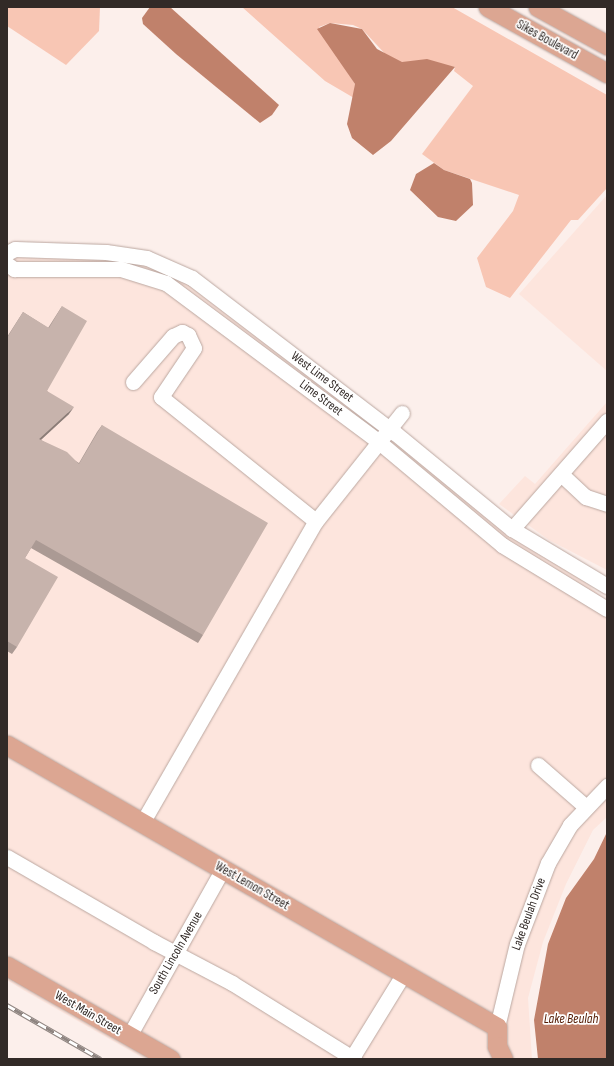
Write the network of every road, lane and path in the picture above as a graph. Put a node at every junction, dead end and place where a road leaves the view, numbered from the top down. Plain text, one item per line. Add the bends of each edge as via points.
1 (488, 7) edge
2 (538, 7) edge
3 (607, 45) edge
4 (607, 73) edge
5 (7, 253) edge
6 (7, 264) edge
7 (133, 382) dead end
8 (402, 413) dead end
9 (607, 421) edge
10 (389, 428) junction
11 (378, 442) junction
12 (561, 474) junction
13 (607, 504) edge
14 (316, 521) junction
15 (512, 529) junction
16 (607, 586) edge
17 (607, 609) edge
18 (7, 745) edge
19 (538, 766) dead end
20 (607, 786) edge
21 (586, 807) junction
22 (142, 823) junction
23 (7, 857) edge
24 (222, 870) junction
25 (176, 953) junction
26 (7, 966) edge
27 (404, 973) junction
28 (497, 1027) junction
29 (129, 1036) junction
30 (353, 1058) edge
31 (170, 1059) edge
32 (503, 1059) edge

1 - 4 main road, Sikes Boulevard
2 - 3 main road, Sikes Boulevard
5 - 10 street, West Lime Street via 15,249 106,252 147,258 176,270 192,278
6 - 11 street, Lime Street via 14,269 121,269 166,283
7 - 14 street via 173,336 182,332 188,335 194,348 162,397
8 - 10 street
9 - 12 street
10 - 11 street
10 - 15 street, West Lime Street
11 - 14 street
11 - 17 street, Lime Street via 502,545
12 - 13 street via 586,497
12 - 15 street
14 - 22 street
15 - 16 street, West Lime Street
18 - 22 main road, West Lemon Street
19 - 21 street
20 - 21 street, Lake Beulah Drive
21 - 28 street, Lake Beulah Drive via 558,843 533,898 517,944
22 - 24 main road, West Lemon Street
23 - 25 street
24 - 25 street, South Lincoln Avenue
24 - 27 main road, West Lemon Street
25 - 29 street, South Lincoln Avenue
25 - 30 street
26 - 29 main road, West Main Street
27 - 28 main road, West Lemon Street
27 - 30 street
28 - 32 main road, Lake Beulah Drive via 498,1046
29 - 31 main road, West Main Street

